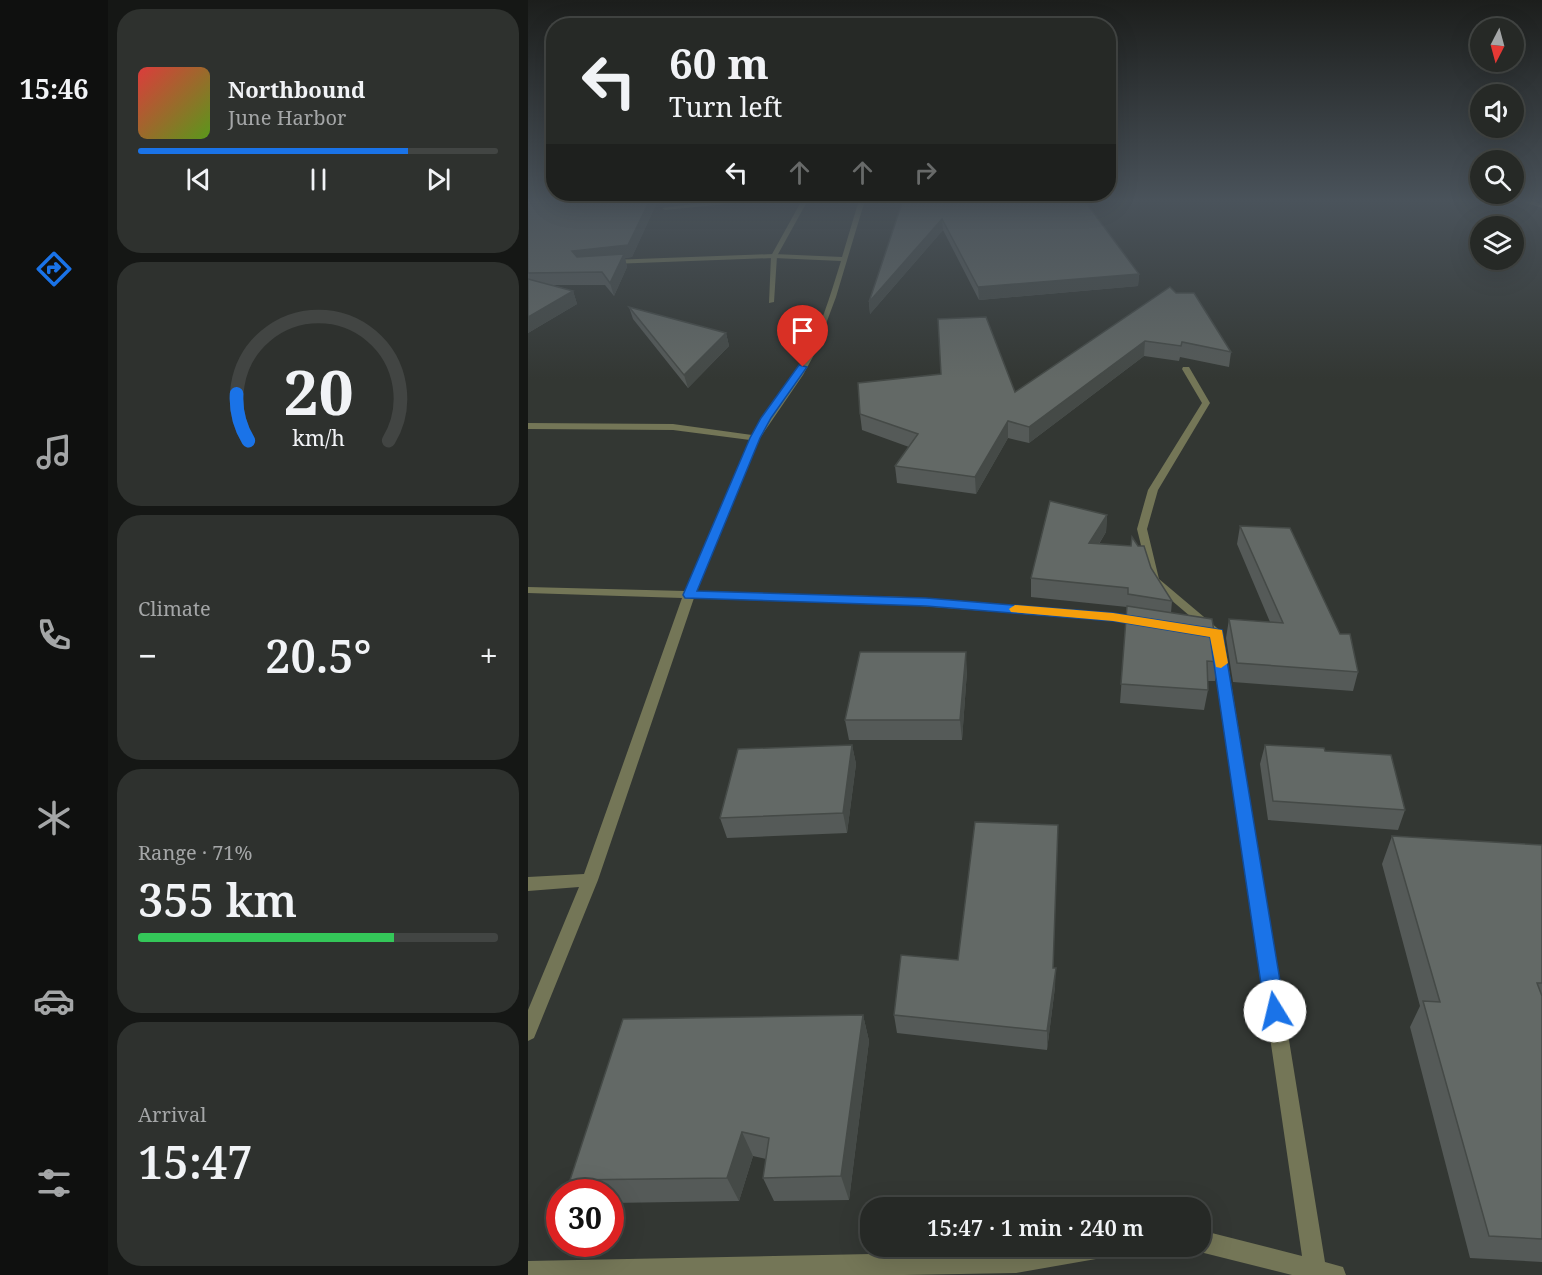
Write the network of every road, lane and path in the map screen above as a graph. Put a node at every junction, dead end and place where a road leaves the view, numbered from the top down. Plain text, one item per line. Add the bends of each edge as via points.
1 (688, 260) edge
2 (774, 260) edge
3 (843, 260) edge
4 (601, 263) edge
5 (771, 302) dead end
6 (1186, 369) dead end
7 (528, 426) edge
8 (755, 438) junction
9 (528, 590) edge
10 (689, 595) junction
11 (1148, 622) edge
12 (1194, 630) edge
13 (1217, 633) junction
14 (590, 880) junction
15 (528, 884) edge
16 (528, 1032) edge
17 (1211, 1244) edge
18 (1045, 1257) edge
19 (528, 1272) edge
20 (1322, 1273) edge

1 - 4 street
2 - 5 street
3 - 8 street via 810,355
6 - 13 street via 1206,402 1153,490 1142,529 1154,580
7 - 8 street via 673,427
8 - 10 street
9 - 10 street
10 - 11 street via 907,601
10 - 14 street
12 - 13 street
13 - 20 street
14 - 15 street
14 - 16 street
17 - 20 street
18 - 19 street via 1016,1262

